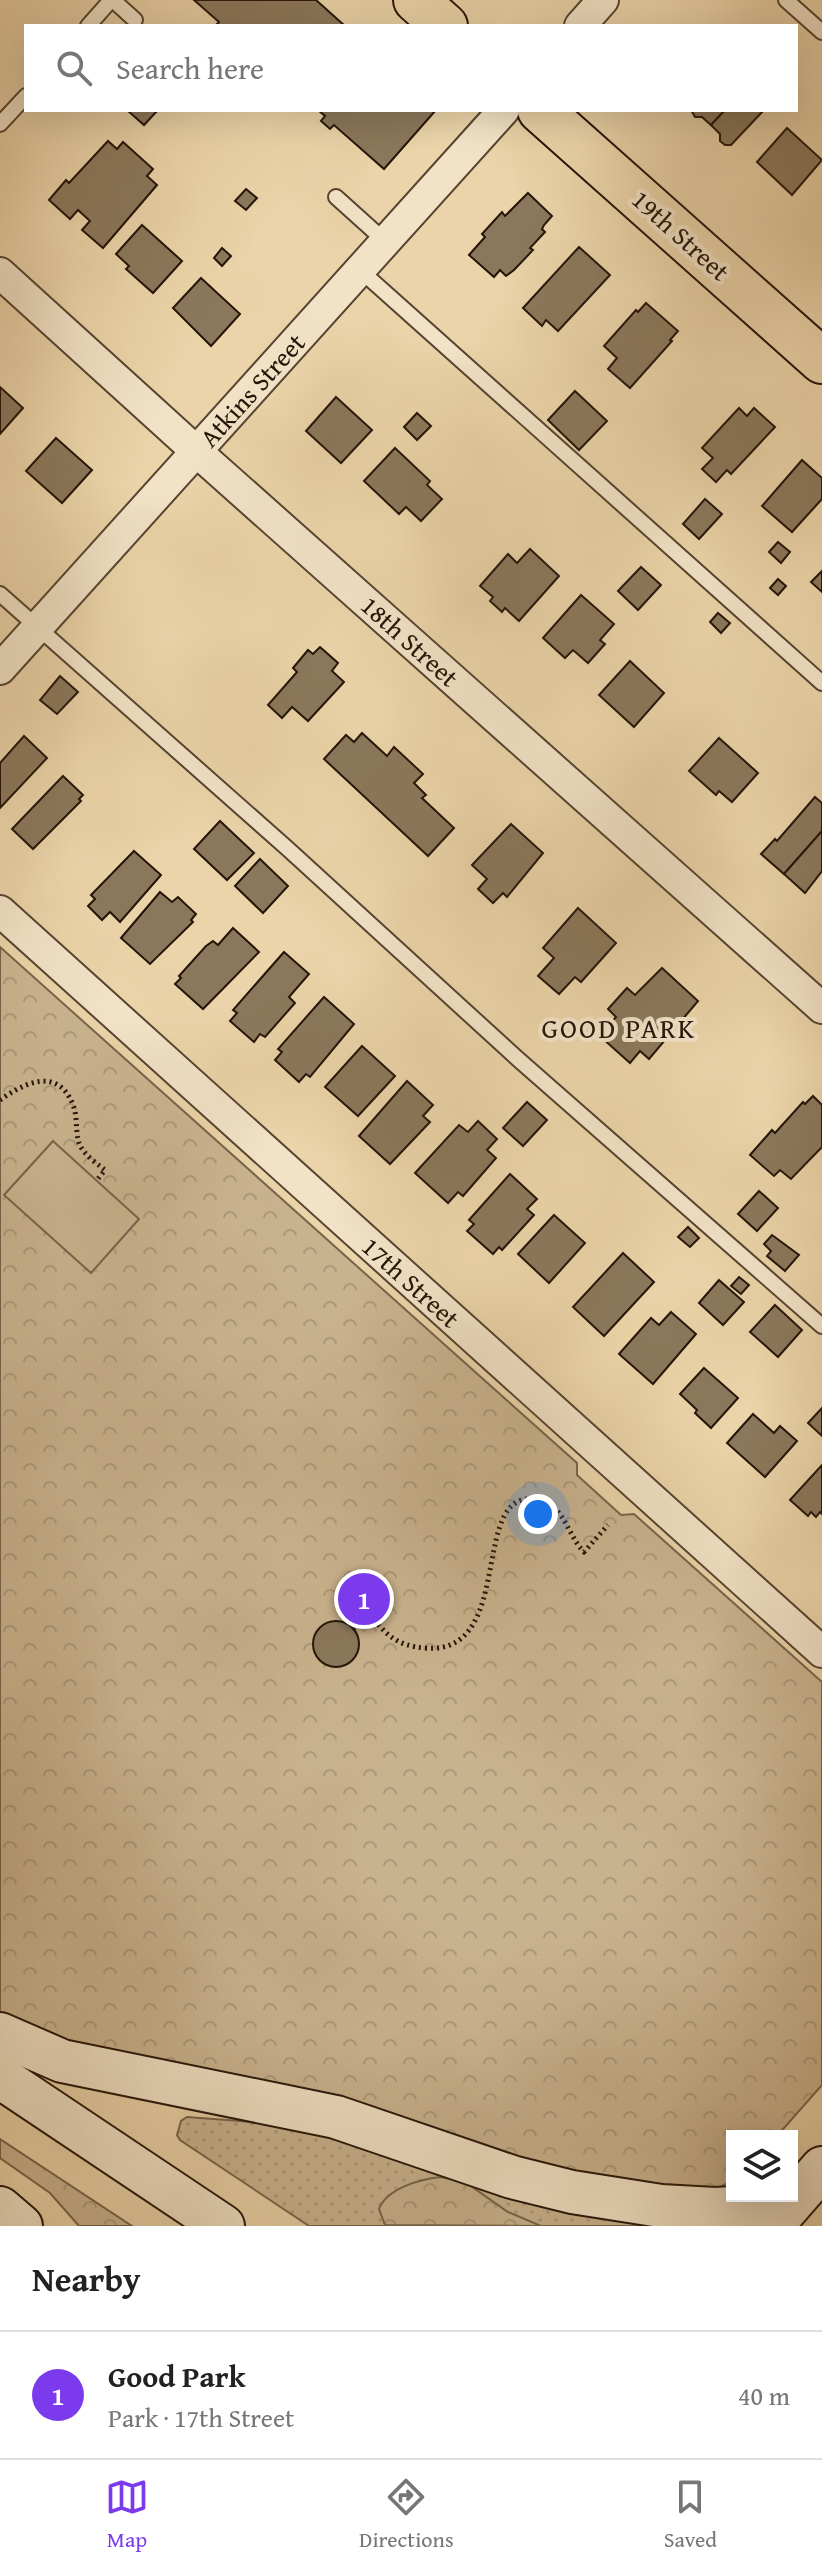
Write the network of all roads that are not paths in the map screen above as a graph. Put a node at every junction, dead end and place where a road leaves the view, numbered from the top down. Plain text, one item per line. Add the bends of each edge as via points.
1 (112, 0) edge
2 (416, 0) edge
3 (603, 0) edge
4 (786, 0) edge
5 (135, 20) dead end
6 (90, 24) edge
7 (443, 24) edge
8 (582, 24) edge
9 (822, 32) edge
10 (24, 98) edge
11 (502, 112) edge
12 (542, 112) edge
13 (0, 124) edge
14 (336, 197) dead end
15 (386, 242) junction
16 (360, 270) junction
17 (0, 273) edge
18 (822, 361) edge
19 (196, 451) junction
20 (0, 594) edge
21 (38, 628) junction
22 (0, 669) edge
23 (822, 683) edge
24 (0, 911) edge
25 (822, 1008) edge
26 (822, 1326) edge
27 (822, 1652) edge
28 (0, 2034) edge
29 (0, 2077) edge
30 (801, 2187) edge
31 (0, 2208) edge
32 (21, 2226) edge
33 (223, 2226) edge
34 (771, 2226) edge

1 - 5 lane
1 - 6 lane
2 - 7 main road
3 - 8 street
4 - 9 lane
10 - 13 lane
11 - 15 street, Atkins Street
12 - 18 main road, 19th Street
14 - 15 lane
15 - 16 street, Atkins Street
16 - 19 street, Atkins Street
16 - 23 lane
17 - 19 street, 18th Street
19 - 21 street, Atkins Street
19 - 25 street, 18th Street
20 - 21 lane
21 - 22 street, Atkins Street
21 - 26 lane
24 - 27 street, 17th Street
28 - 30 main road via 62,2061 336,2117 572,2192 715,2209 754,2207
29 - 33 main road
30 - 34 main road
31 - 32 main road

